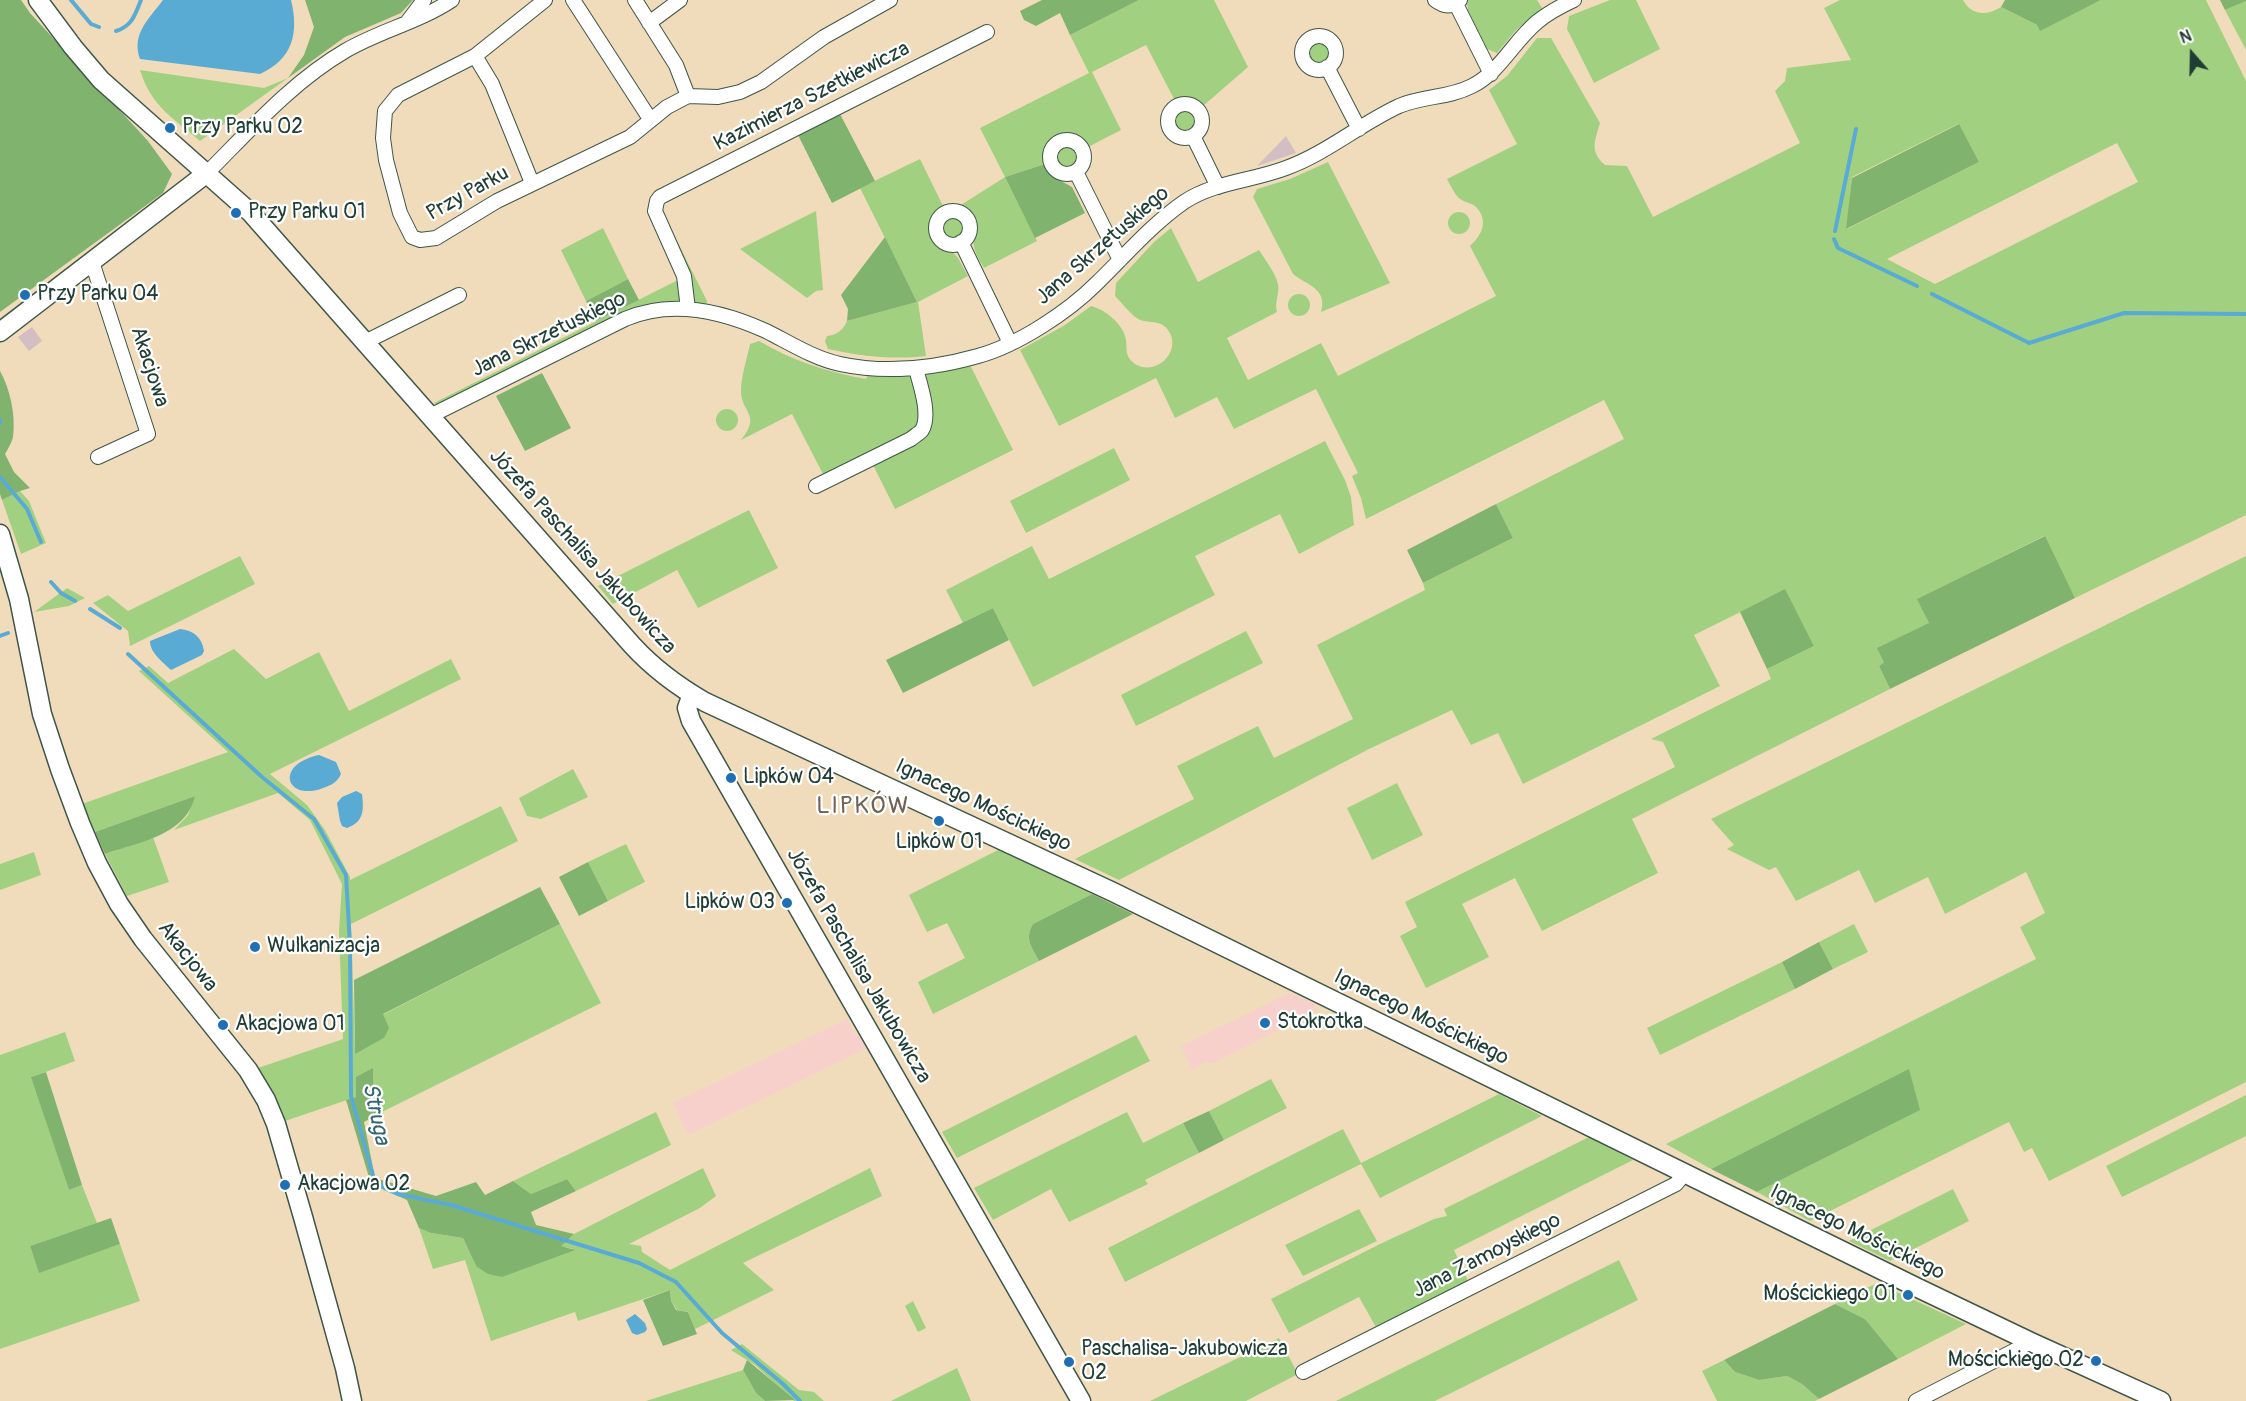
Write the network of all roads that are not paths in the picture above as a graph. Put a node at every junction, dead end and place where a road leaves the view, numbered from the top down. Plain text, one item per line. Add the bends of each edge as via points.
1 (38, 0) edge
2 (424, 0) edge
3 (452, 0) edge
4 (545, 0) edge
5 (573, 0) edge
6 (635, 0) edge
7 (680, 0) edge
8 (890, 0) edge
9 (1435, 0) edge
10 (1574, 0) edge
11 (1458, 2) edge
12 (408, 21) junction
13 (649, 23) junction
14 (987, 32) dead end
15 (475, 56) junction
16 (1327, 68) dead end
17 (1491, 74) junction
18 (688, 96) junction
19 (650, 120) junction
20 (1359, 129) junction
21 (1193, 136) dead end
22 (207, 172) junction
23 (1076, 172) dead end
24 (532, 183) junction
25 (1218, 187) junction
26 (962, 242) dead end
27 (1120, 260) junction
28 (92, 262) junction
29 (459, 295) dead end
30 (688, 309) junction
31 (0, 332) edge
32 (365, 342) junction
33 (1010, 344) junction
34 (916, 369) junction
35 (430, 416) junction
36 (98, 457) dead end
37 (816, 486) dead end
38 (0, 534) edge
39 (692, 694) junction
40 (1685, 1173) junction
41 (2031, 1342) junction
42 (1303, 1372) dead end
43 (352, 1401) edge
44 (1081, 1401) edge
45 (1916, 1401) edge
46 (2161, 1401) edge

1 - 22 street, Józefa Paschalisa Jakubowicza via 101,80
2 - 12 street
3 - 12 street
4 - 15 street, Przy Parku
5 - 19 street
6 - 13 street
7 - 13 street
8 - 18 street via 740,92 718,97
9 - 11 street via 1445,5
10 - 17 street, Jana Skrzetuskiego via 1537,22
11 - 17 street
12 - 22 street via 345,51 312,72
13 - 18 street via 676,65
14 - 30 street, Kazimierza Szetkiewicza via 657,201 655,211 684,276
15 - 24 street, Przy Parku via 492,84
15 - 24 street, Przy Parku via 405,89 385,111 386,160 404,224 412,237 436,238
16 - 20 street
17 - 20 street, Jana Skrzetuskiego via 1455,94 1403,105
18 - 19 street, Przy Parku
19 - 24 street, Przy Parku via 630,136
20 - 25 street, Jana Skrzetuskiego via 1283,169
21 - 25 street
22 - 28 street
22 - 32 street, Józefa Paschalisa Jakubowicza via 251,213
23 - 27 street
25 - 27 street, Jana Skrzetuskiego via 1186,201 1161,219
26 - 33 street
27 - 33 street, Jana Skrzetuskiego via 1094,287
28 - 31 street
28 - 36 street, Akacjowa via 148,434
29 - 32 street
30 - 34 street, Jana Skrzetuskiego via 745,322 838,364
30 - 35 street, Jana Skrzetuskiego via 633,315
32 - 35 street, Józefa Paschalisa Jakubowicza
33 - 34 street, Jana Skrzetuskiego via 982,355
34 - 37 street via 925,403 922,429 911,439
35 - 39 street, Józefa Paschalisa Jakubowicza via 651,665
38 - 43 street, Akacjowa via 19,599 42,714 96,863 158,959 248,1070 266,1100 306,1227
39 - 40 street, Ignacego Mościckiego via 1124,897
39 - 44 street, Józefa Paschalisa Jakubowicza via 687,708 691,721
40 - 41 street, Ignacego Mościckiego
40 - 42 street, Jana Zamoyskiego via 1676,1184
41 - 45 street
41 - 46 street, Ignacego Mościckiego

